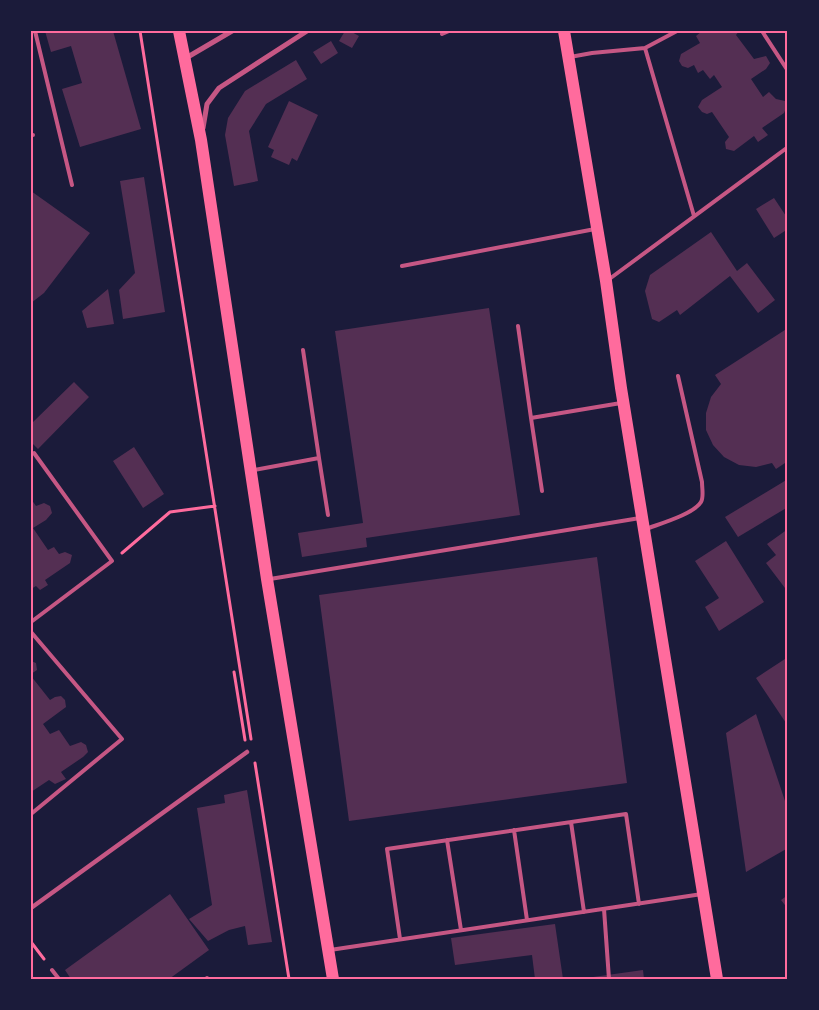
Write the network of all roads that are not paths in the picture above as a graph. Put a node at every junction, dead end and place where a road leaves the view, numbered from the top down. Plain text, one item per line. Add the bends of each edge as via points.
1 (35, 31) edge
2 (179, 31) edge
3 (232, 31) edge
4 (307, 31) edge
5 (449, 31) edge
6 (564, 31) edge
7 (677, 31) edge
8 (762, 31) edge
9 (442, 34) dead end
10 (646, 48) junction
11 (185, 58) junction
12 (568, 58) junction
13 (786, 65) edge
14 (788, 71) edge
15 (201, 140) junction
16 (788, 147) edge
17 (72, 185) dead end
18 (694, 216) junction
19 (598, 229) junction
20 (402, 266) dead end
21 (606, 281) junction
22 (518, 326) dead end
23 (303, 350) dead end
24 (678, 376) dead end
25 (624, 402) junction
26 (531, 418) junction
27 (34, 454) dead end
28 (319, 458) junction
29 (251, 470) junction
30 (542, 491) dead end
31 (328, 515) dead end
32 (643, 524) junction
33 (267, 579) junction
34 (31, 622) edge
35 (31, 632) edge
36 (247, 752) road end
37 (31, 814) edge
38 (571, 822) junction
39 (514, 830) junction
40 (448, 840) junction
41 (703, 894) junction
42 (639, 904) junction
43 (31, 908) edge
44 (604, 909) junction
45 (584, 912) junction
46 (527, 920) junction
47 (461, 930) junction
48 (400, 939) junction
49 (328, 950) junction
50 (52, 970) road end
51 (59, 979) edge
52 (333, 979) edge
53 (609, 979) edge
54 (717, 979) edge

1 - 17 lane
2 - 11 main road
3 - 11 street
4 - 15 street via 219,88 207,104
5 - 9 lane
6 - 12 main road
7 - 10 lane
8 - 13 lane
10 - 12 lane
10 - 18 lane
11 - 15 main road
12 - 19 main road
13 - 14 lane
15 - 29 main road
16 - 18 lane
18 - 21 lane
19 - 20 lane
19 - 21 main road
21 - 25 main road
22 - 26 lane
23 - 28 lane
24 - 32 lane via 703,494 692,511
25 - 26 lane
25 - 32 main road
26 - 30 lane
27 - 34 lane via 112,562
28 - 29 lane
28 - 31 lane
29 - 33 main road
32 - 33 lane
32 - 41 main road
33 - 49 main road
35 - 37 lane via 122,739
36 - 43 street
38 - 39 lane
38 - 42 lane via 626,814
38 - 45 lane
39 - 40 lane
39 - 46 lane
40 - 47 lane
40 - 48 lane via 387,849
41 - 42 lane
41 - 54 main road
42 - 44 lane
44 - 45 lane
44 - 53 lane
45 - 46 lane
46 - 47 lane
47 - 48 lane
48 - 49 lane
49 - 52 main road
50 - 51 lane

